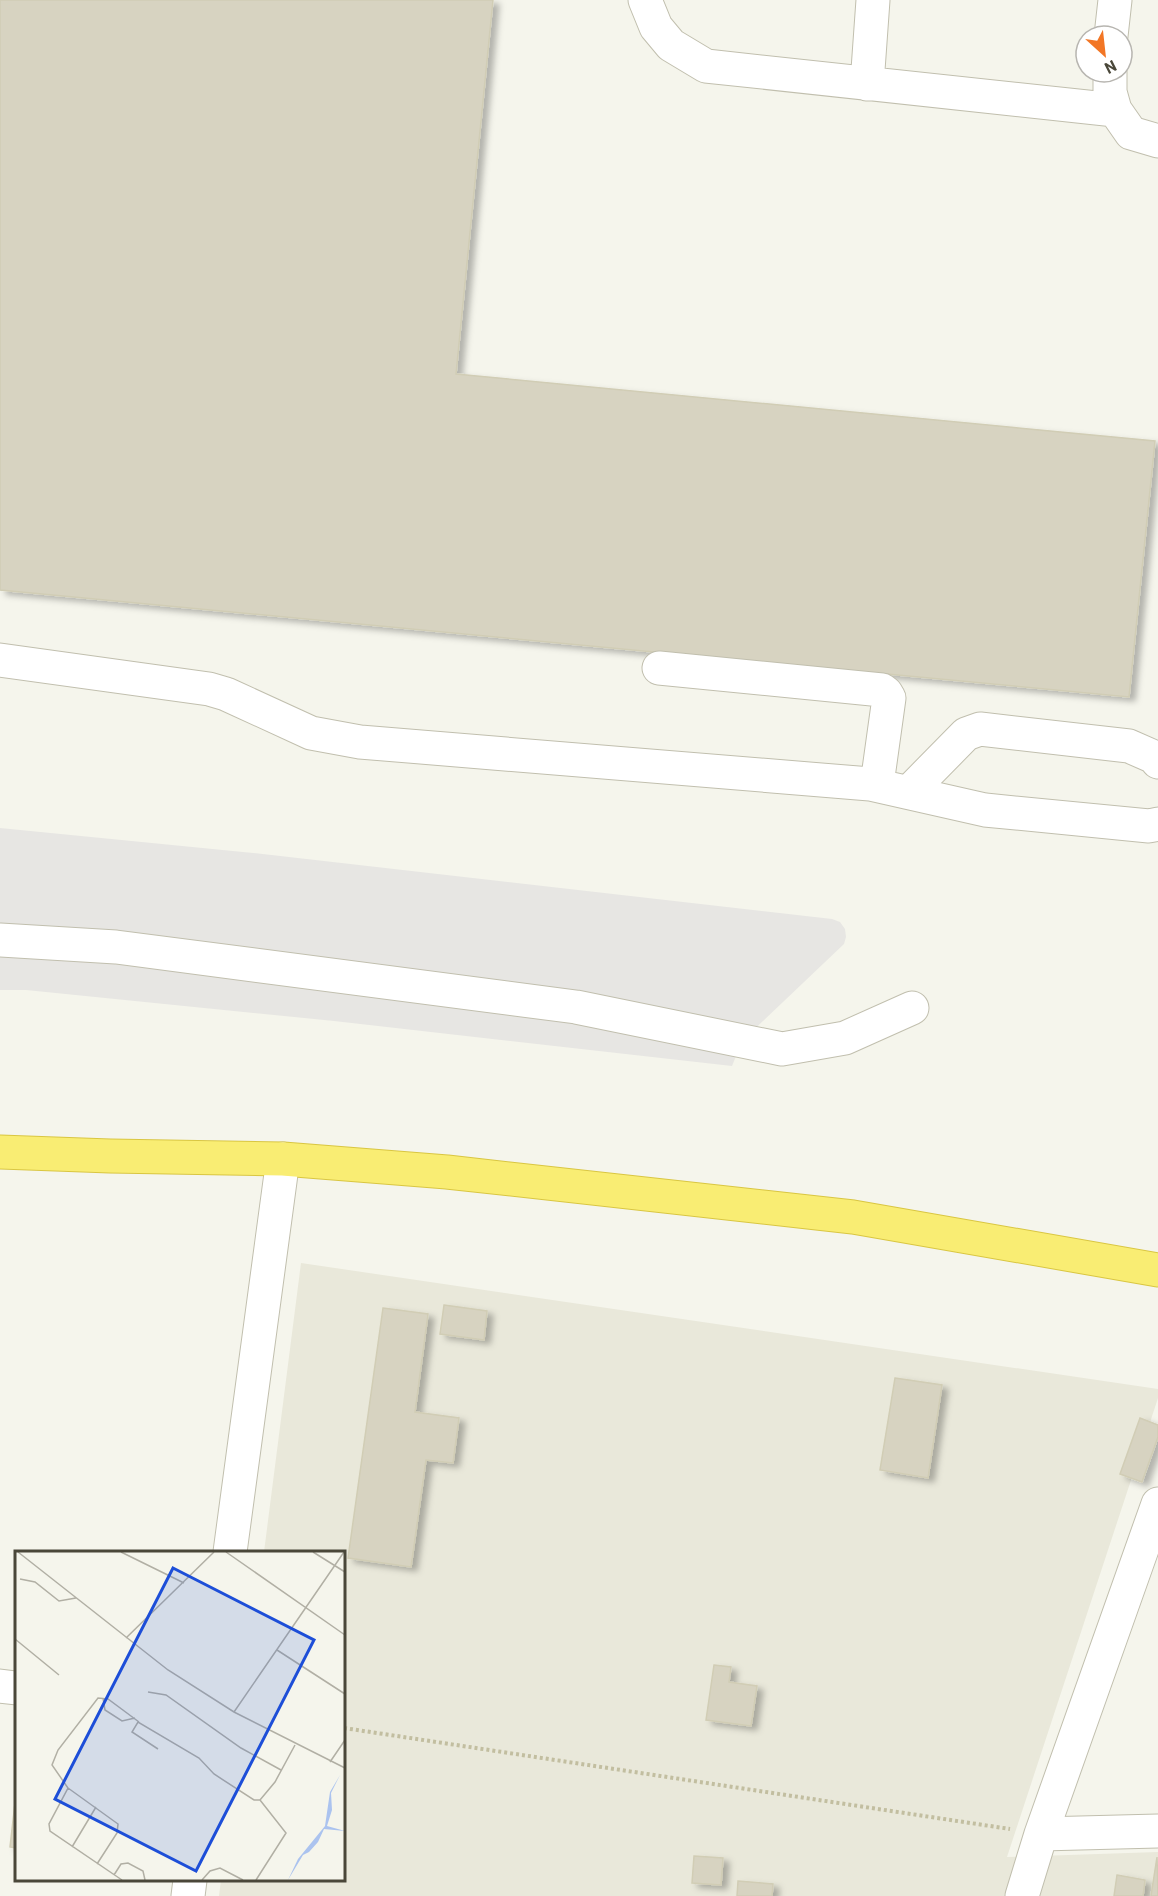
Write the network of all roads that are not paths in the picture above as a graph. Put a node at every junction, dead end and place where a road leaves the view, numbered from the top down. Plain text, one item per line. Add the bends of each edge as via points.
1 (645, 0) edge
2 (873, 0) edge
3 (1115, 0) edge
4 (1112, 24) edge
5 (867, 84) junction
6 (1110, 84) edge
7 (1115, 111) junction
8 (1158, 141) edge
9 (0, 660) edge
10 (659, 668) dead end
11 (1158, 762) edge
12 (870, 784) junction
13 (909, 792) junction
14 (1158, 824) edge
15 (0, 940) edge
16 (912, 1008) dead end
17 (0, 1152) edge
18 (283, 1159) junction
19 (1158, 1270) edge
20 (1158, 1504) edge
21 (230, 1551) edge
22 (0, 1686) edge
23 (15, 1688) edge
24 (1158, 1831) edge
25 (1041, 1834) junction
26 (190, 1881) edge
27 (188, 1896) edge
28 (1022, 1896) edge

1 - 5 street via 656,27 671,45 706,66
2 - 5 street
3 - 4 street
5 - 7 street
6 - 7 street
7 - 8 street via 1131,133
9 - 12 street via 209,689 311,733 360,742
10 - 12 street via 882,690 889,698 878,777
11 - 13 street via 1130,746 980,729 966,734
12 - 13 street
13 - 14 street via 986,810
15 - 16 street via 116,947 576,1007 782,1049 845,1038
17 - 18 highway
18 - 19 highway via 447,1172 853,1217
18 - 21 street
20 - 25 street
22 - 23 street
24 - 25 street
25 - 28 street
26 - 27 street

